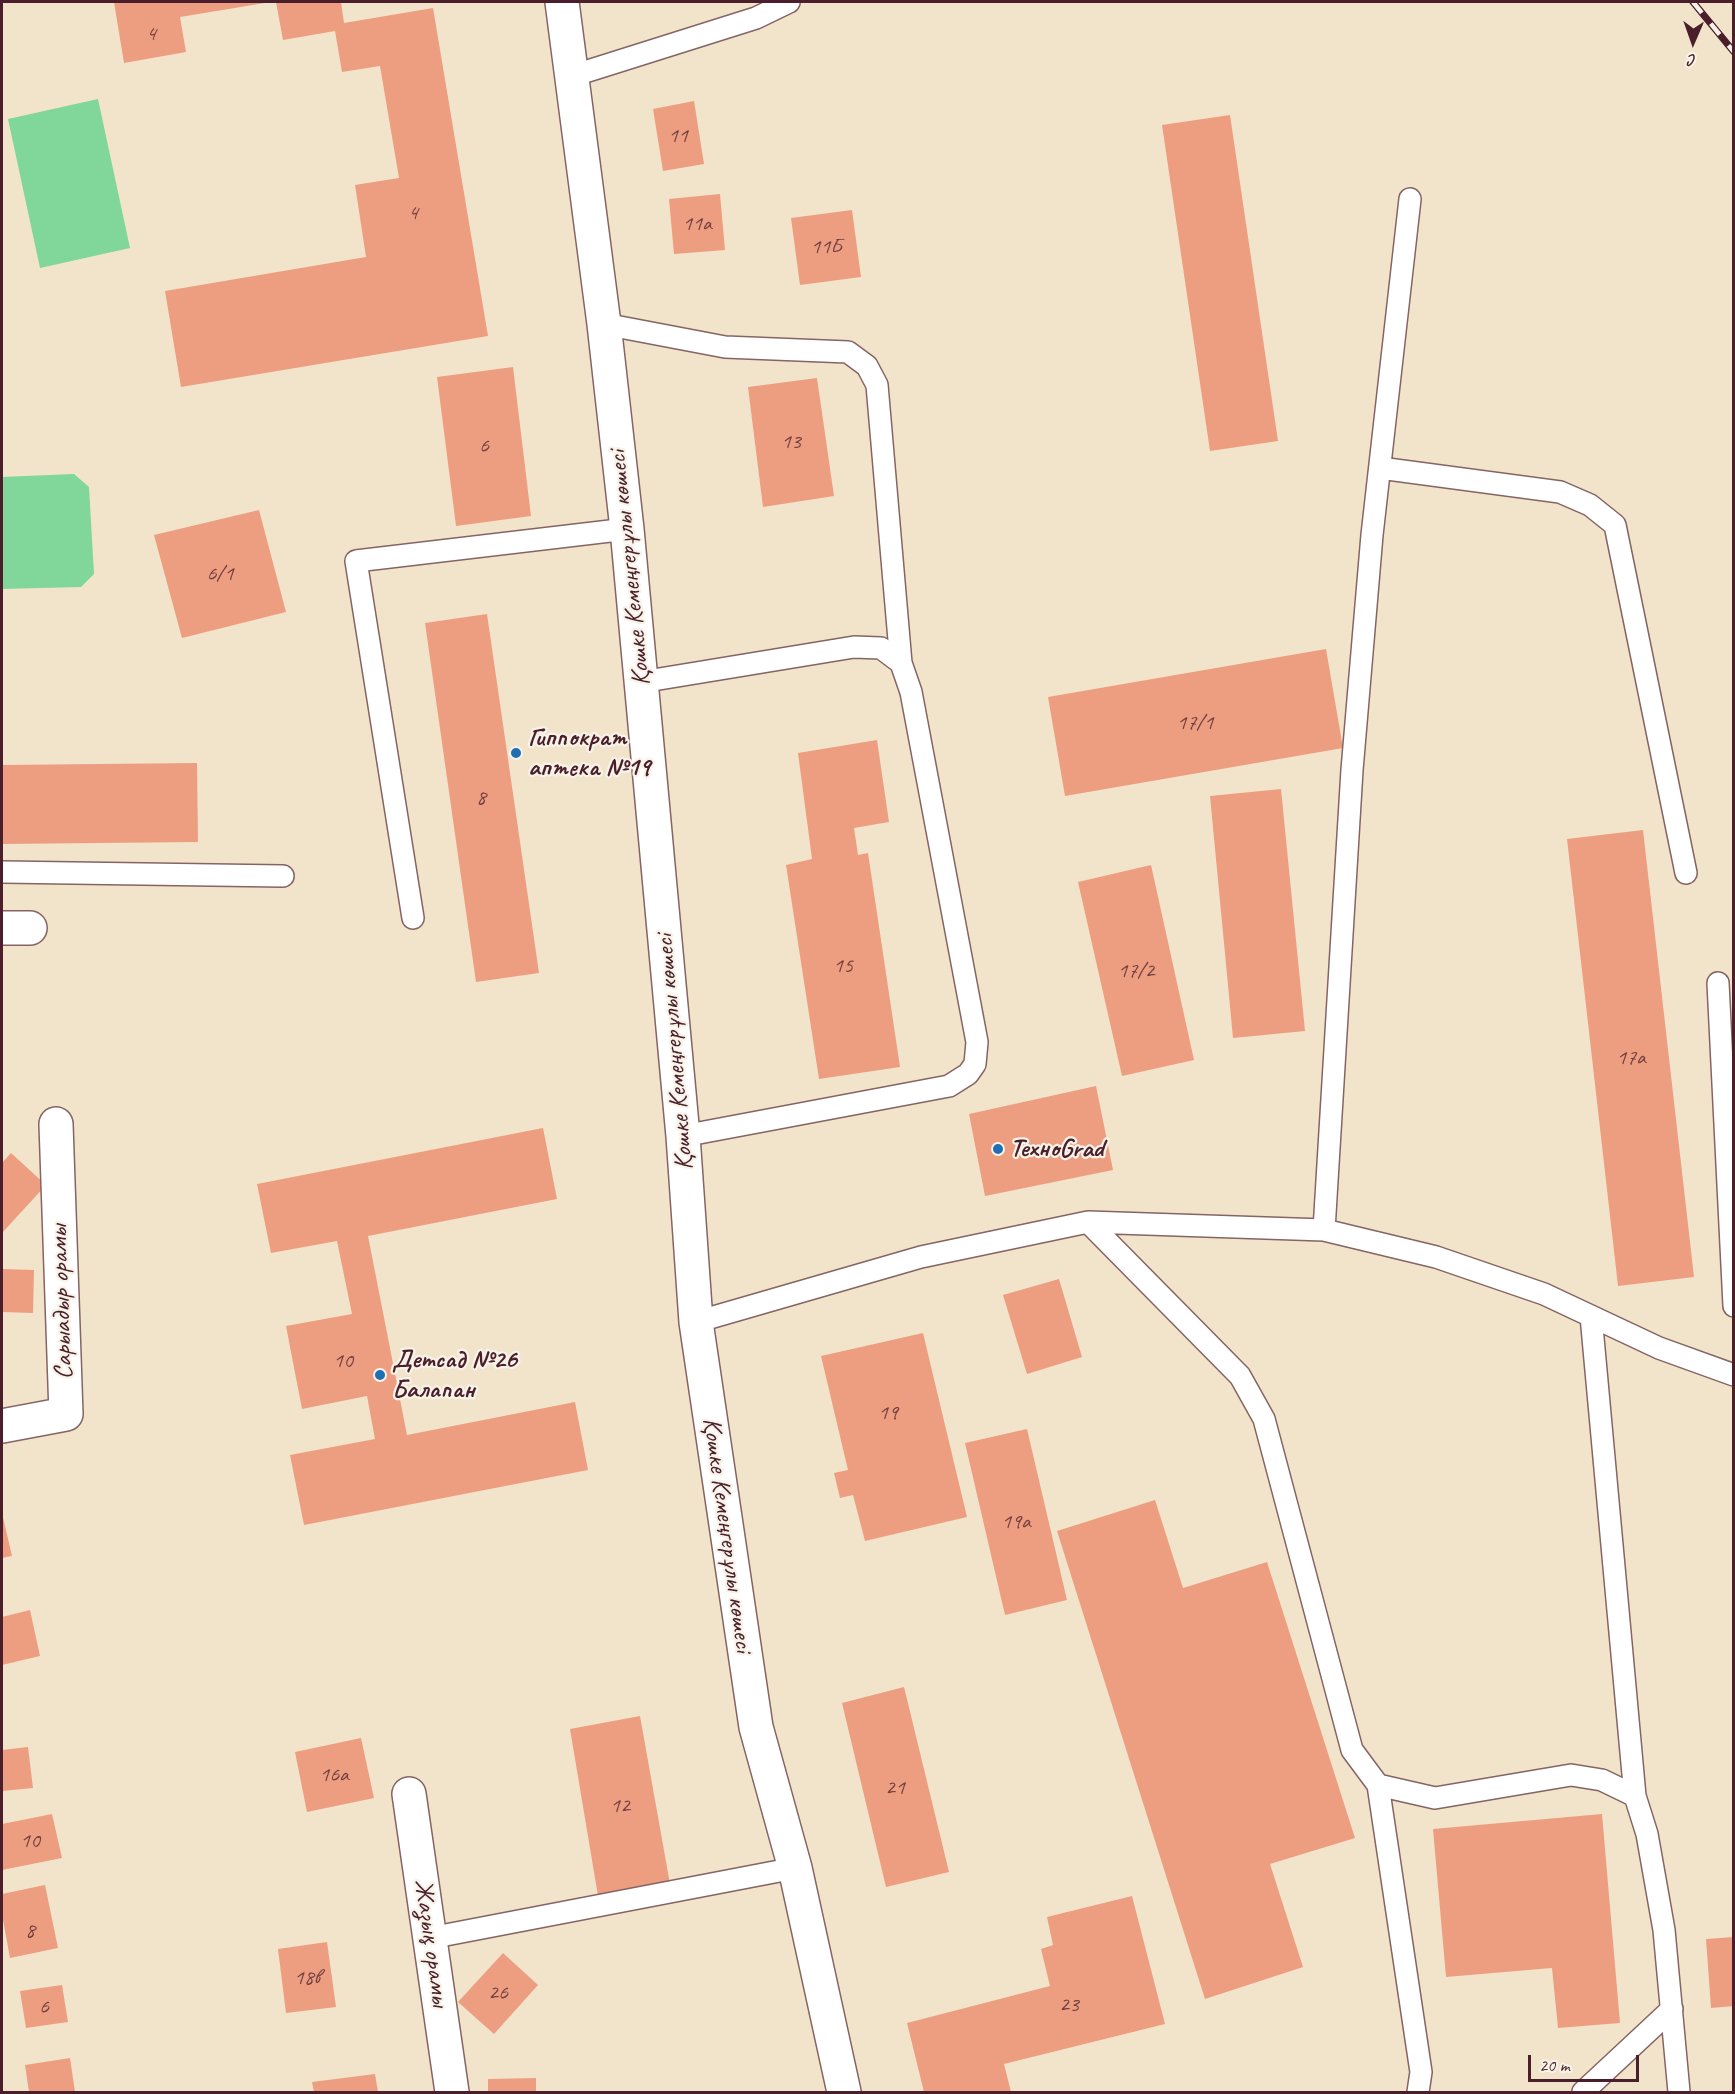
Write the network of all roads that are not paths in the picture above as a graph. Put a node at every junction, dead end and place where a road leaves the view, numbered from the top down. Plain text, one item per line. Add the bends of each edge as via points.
1 (562, 2) edge
2 (789, 2) edge
3 (572, 76) junction
4 (1410, 199) dead end
5 (604, 324) junction
6 (1380, 468) junction
7 (627, 529) junction
8 (901, 663) junction
9 (641, 682) junction
10 (2, 872) edge
11 (1686, 873) dead end
12 (284, 876) dead end
13 (413, 918) dead end
14 (1718, 983) dead end
15 (56, 1124) dead end
16 (683, 1136) junction
17 (1088, 1222) junction
18 (1324, 1230) junction
19 (1734, 1306) edge
20 (1591, 1316) junction
21 (696, 1322) junction
22 (1734, 1375) edge
23 (2, 1426) edge
24 (1378, 1785) junction
25 (409, 1794) dead end
26 (1635, 1796) junction
27 (795, 1868) junction
28 (430, 1938) junction
29 (1672, 2009) junction
30 (452, 2092) edge
31 (844, 2092) edge
32 (1418, 2092) edge
33 (1583, 2092) edge
34 (1679, 2092) edge

1 - 3 street, Қошке Кемеңгерұлы көшесі
2 - 3 lane via 756,18
3 - 5 street, Қошке Кемеңгерұлы көшесі
4 - 6 lane
5 - 7 street, Қошке Кемеңгерұлы көшесі
5 - 8 lane via 725,346 848,352 867,366 877,385
6 - 11 lane via 1560,492 1590,505 1615,525
6 - 18 lane via 1352,770
7 - 9 street, Қошке Кемеңгерұлы көшесі
7 - 13 lane via 356,561
8 - 9 lane via 880,648 854,647
8 - 16 lane via 911,692 977,1042 975,1065 949,1086
9 - 16 street, Қошке Кемеңгерұлы көшесі
10 - 12 lane
14 - 19 lane
15 - 23 street, Сарыадыр орамы via 66,1414
16 - 21 street, Қошке Кемеңгерұлы көшесі
17 - 18 lane
17 - 21 lane via 921,1257
17 - 24 lane via 1240,1376 1264,1419 1352,1750
18 - 20 lane via 1436,1257 1544,1294
20 - 22 lane via 1659,1348
20 - 26 lane
21 - 27 street, Қошке Кемеңгерұлы көшесі via 756,1727
24 - 26 lane via 1435,1798 1571,1775 1602,1780
24 - 32 lane via 1421,2072
25 - 28 street, Жазық орамы
26 - 29 lane via 1647,1834 1662,1919
27 - 28 lane
27 - 31 street, Қошке Кемеңгерұлы көшесі
28 - 30 street, Жазық орамы
29 - 33 lane
29 - 34 lane

